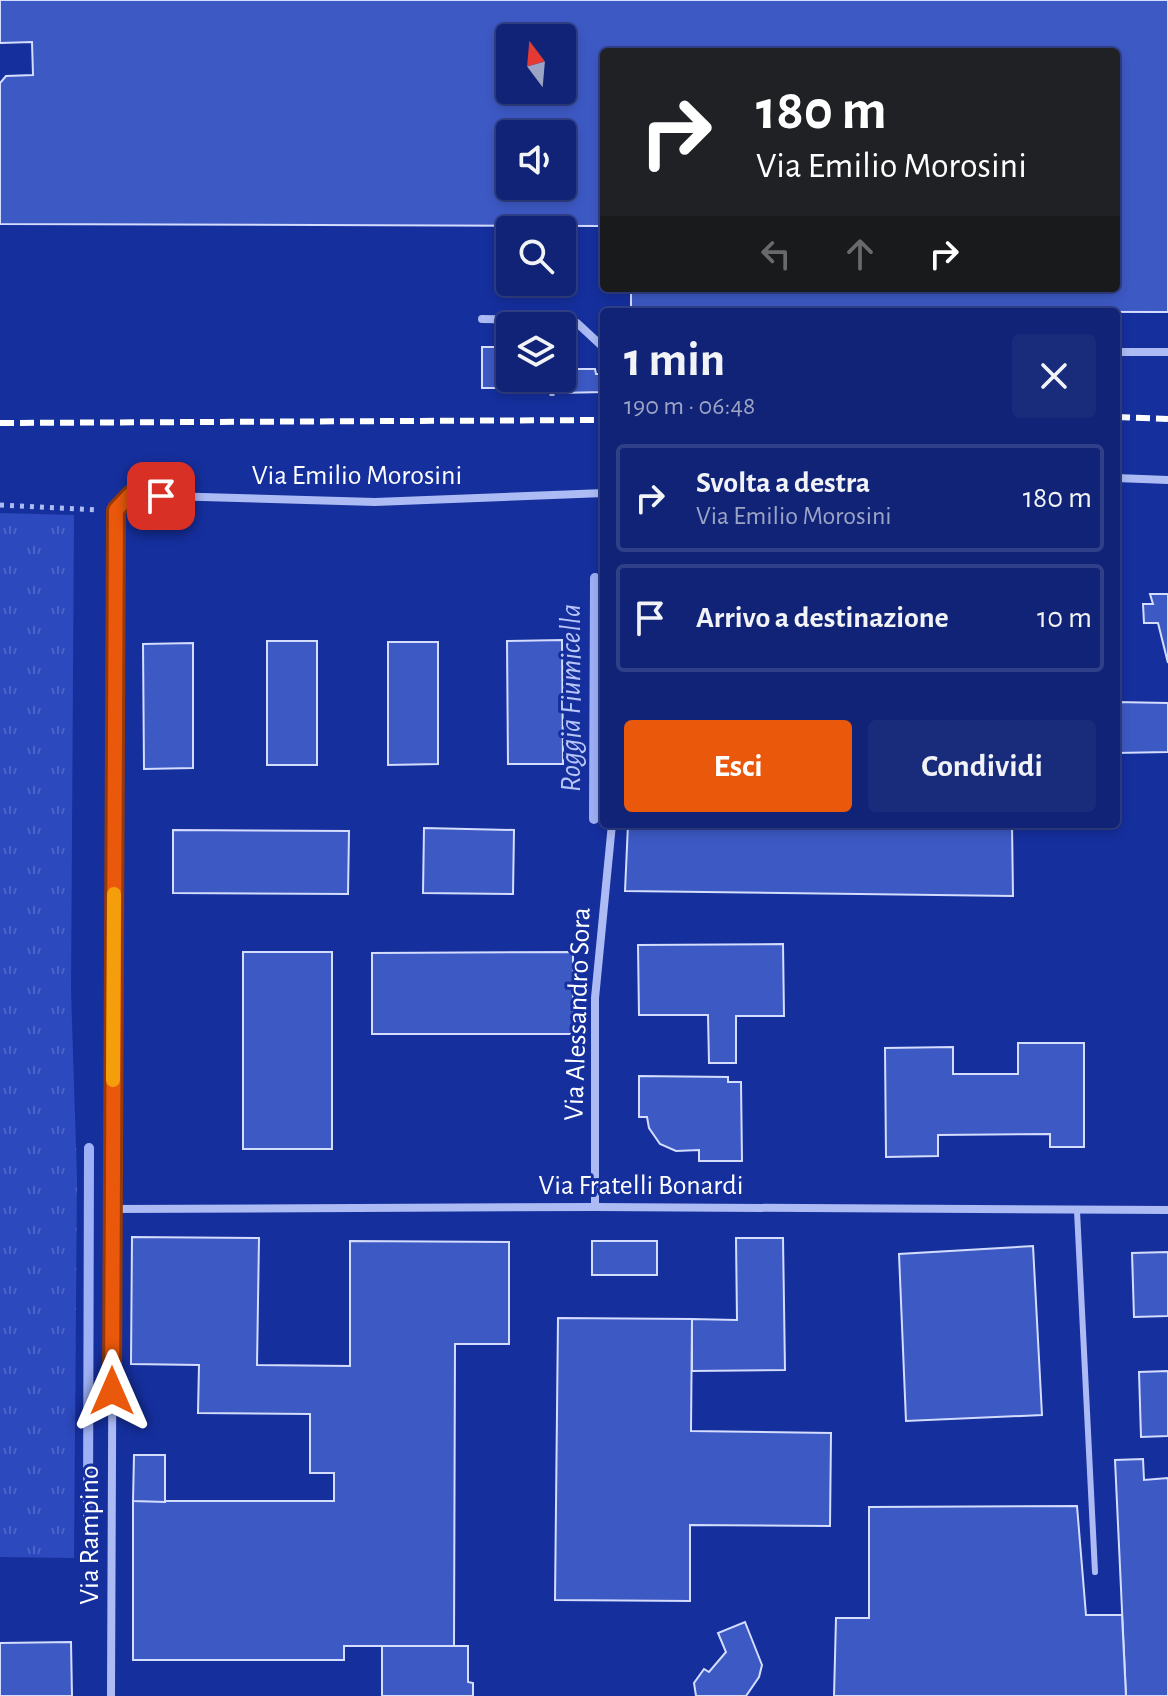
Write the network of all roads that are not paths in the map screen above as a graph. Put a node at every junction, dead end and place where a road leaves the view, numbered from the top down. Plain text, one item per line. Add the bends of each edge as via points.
1 (482, 319) dead end
2 (600, 344) edge
3 (1120, 352) edge
4 (1168, 352) edge
5 (1120, 478) edge
6 (1168, 480) edge
7 (600, 493) edge
8 (116, 510) joint
9 (612, 828) edge
10 (595, 1207) junction
11 (113, 1209) junction
12 (1168, 1210) edge
13 (1077, 1211) junction
14 (1095, 1572) dead end
15 (111, 1696) edge

1 - 2 street via 577,323
3 - 4 street
5 - 6 street
7 - 8 street, Via Emilio Morosini via 375,502 130,495
8 - 11 street, Via Rampino
9 - 10 street, Via Alessandro Sora via 595,998
10 - 11 street, Via Fratelli Bonardi
10 - 13 street, Via Fratelli Bonardi
11 - 15 street, Via Rampino
12 - 13 street, Via Fratelli Bonardi
13 - 14 lane

